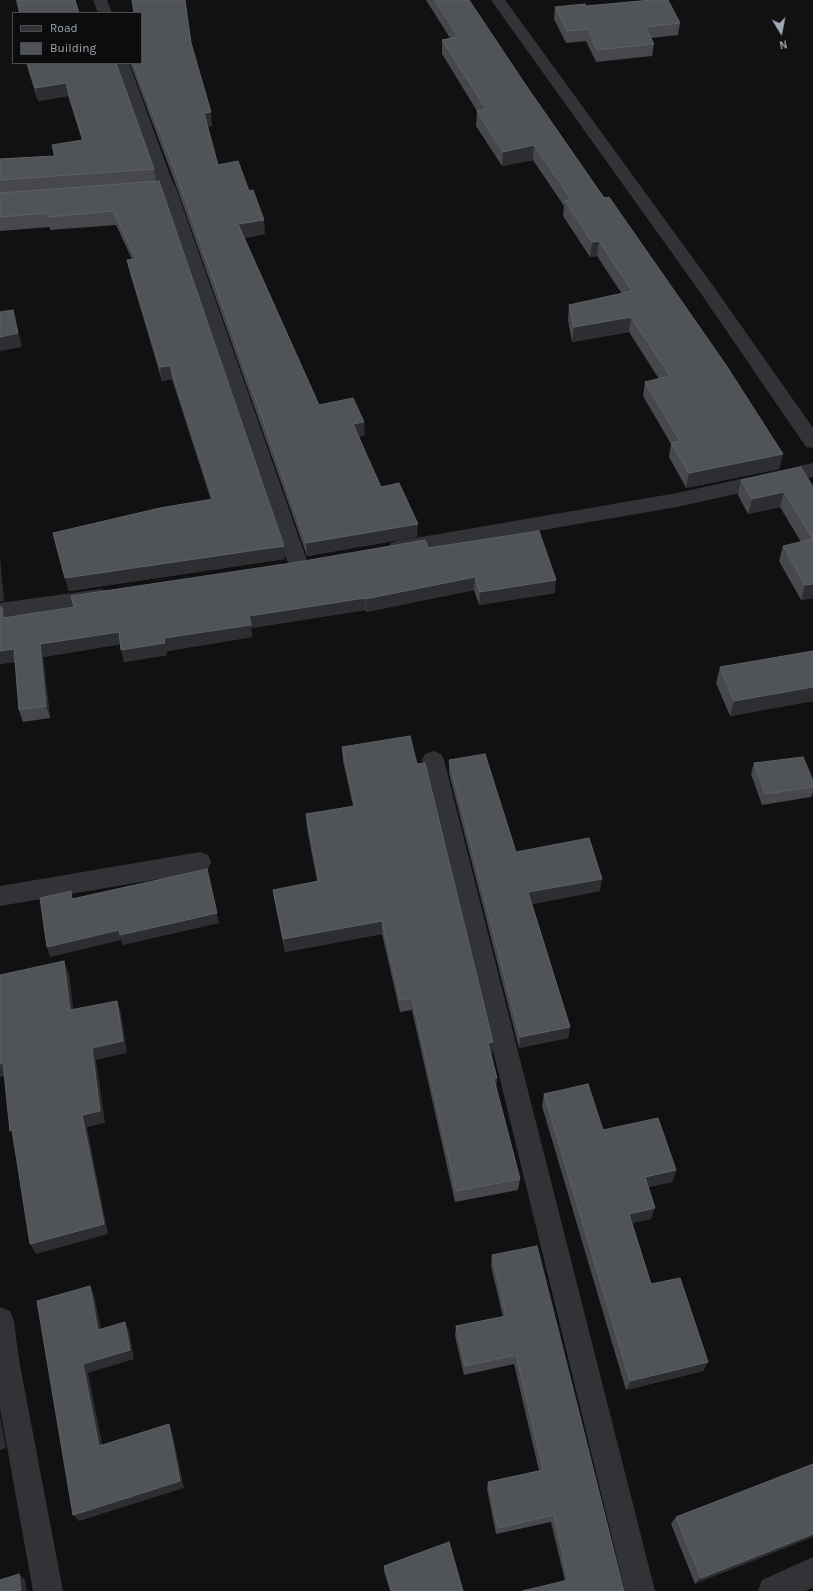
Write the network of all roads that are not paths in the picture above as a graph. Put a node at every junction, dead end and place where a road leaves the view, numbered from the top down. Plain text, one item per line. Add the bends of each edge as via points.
1 (100, 0) edge
2 (498, 0) edge
3 (105, 12) edge
4 (122, 64) edge
5 (813, 442) edge
6 (813, 470) edge
7 (383, 551) edge
8 (299, 566) edge
9 (118, 594) edge
10 (0, 611) edge
11 (433, 760) dead end
12 (200, 862) dead end
13 (0, 896) edge
14 (0, 1321) edge
15 (813, 1572) edge
16 (48, 1591) edge
17 (640, 1591) edge
18 (773, 1591) edge

1 - 3 street
2 - 5 street via 703,284
4 - 8 street via 163,178 161,189
6 - 7 street via 677,500
9 - 10 street
11 - 17 street
12 - 13 street
14 - 16 street
15 - 18 street

